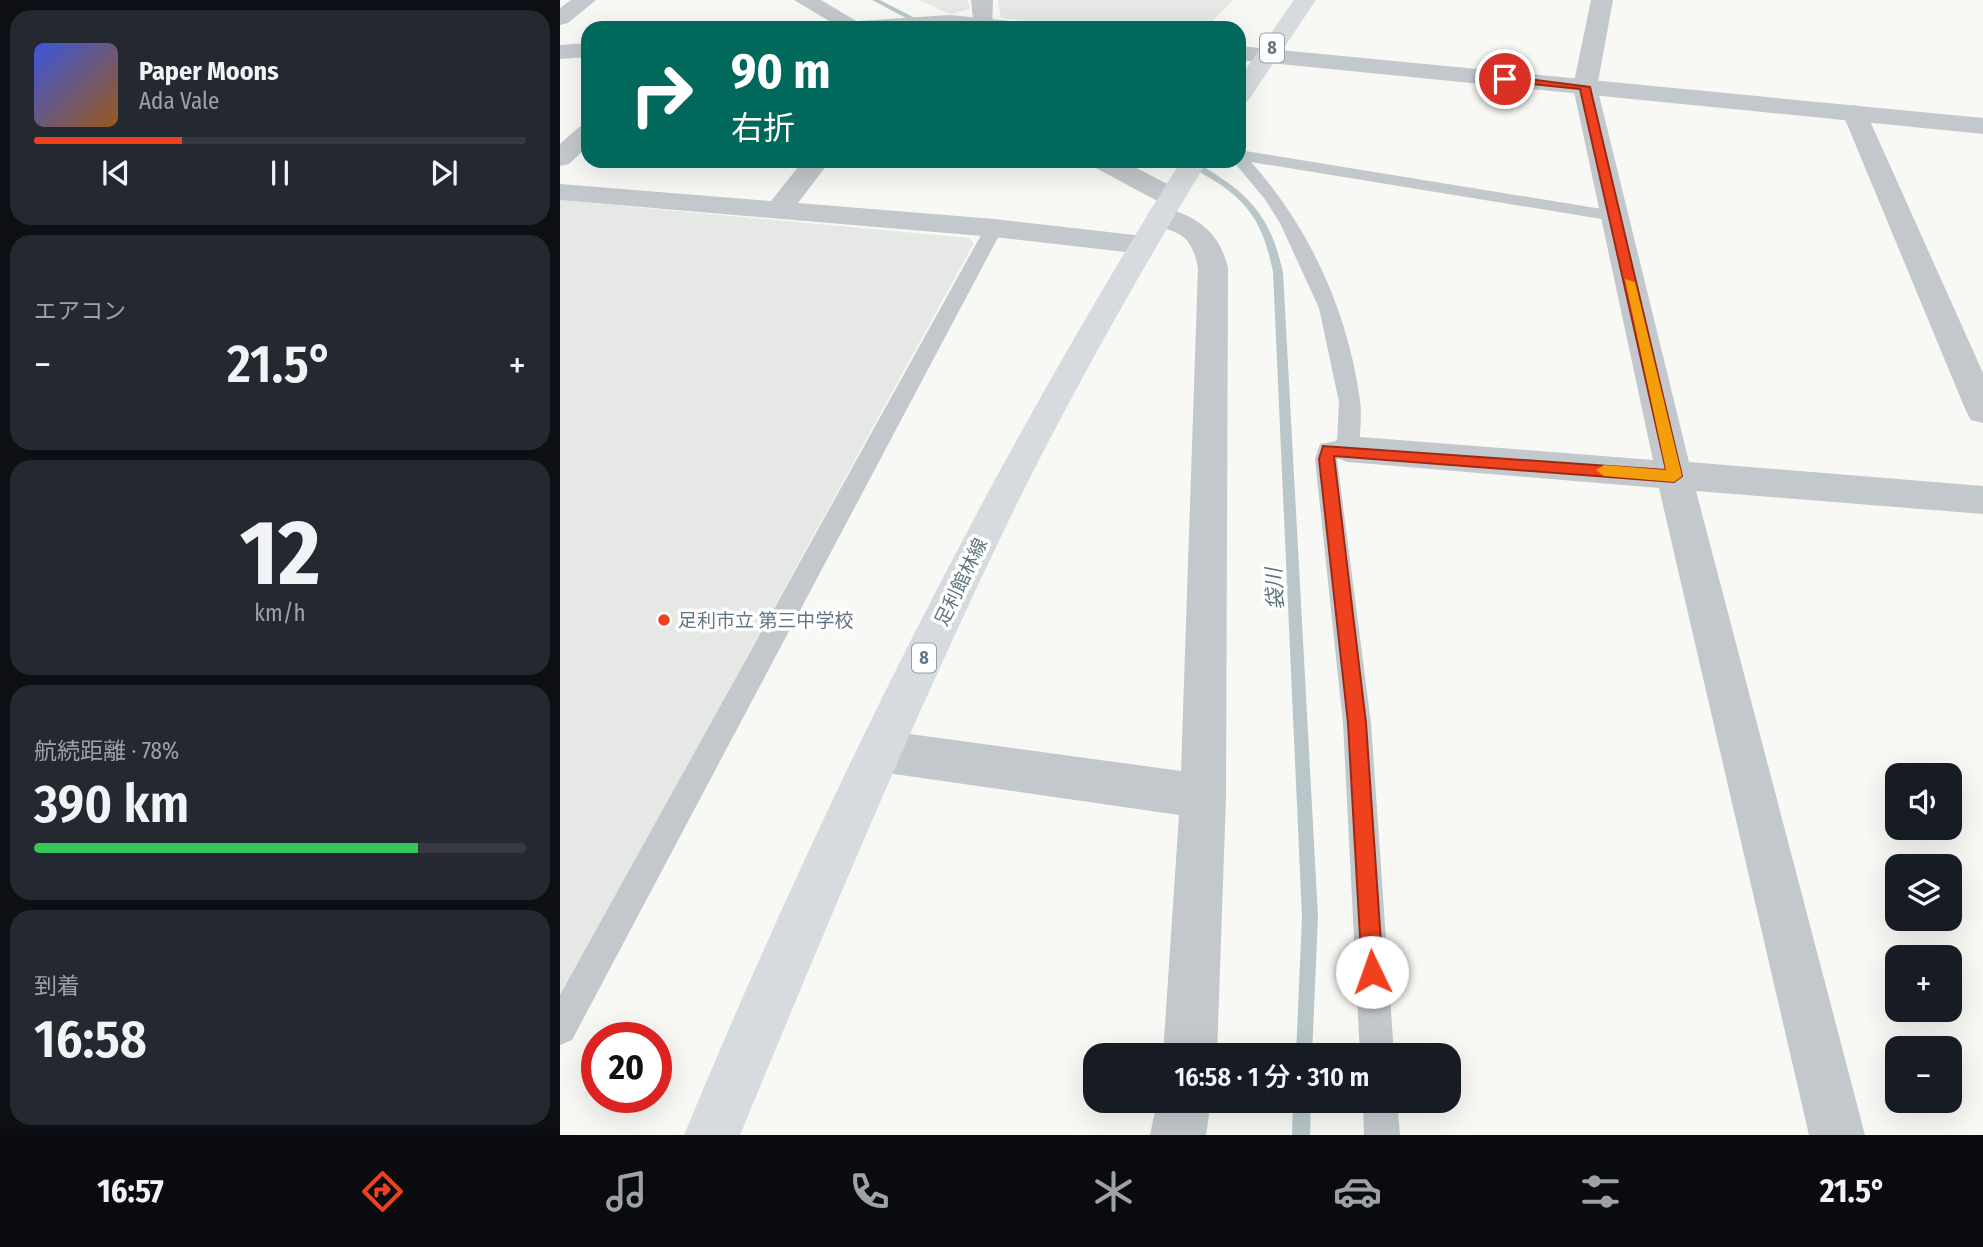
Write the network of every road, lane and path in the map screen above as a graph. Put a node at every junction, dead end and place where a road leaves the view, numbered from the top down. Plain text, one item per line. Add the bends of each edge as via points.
1 (585, 0) edge
2 (805, 0) edge
3 (982, 0) edge
4 (1305, 0) edge
5 (1602, 0) edge
6 (560, 18) edge
7 (844, 21) edge
8 (982, 21) edge
9 (581, 50) edge
10 (560, 52) edge
11 (1246, 54) edge
12 (1267, 56) junction
13 (1246, 86) edge
14 (1585, 87) junction
15 (1854, 113) junction
16 (1983, 126) edge
17 (581, 138) edge
18 (560, 158) edge
19 (1246, 158) edge
20 (1246, 165) edge
21 (811, 168) edge
22 (1111, 168) edge
23 (1190, 168) edge
24 (560, 192) edge
25 (778, 210) junction
26 (1162, 211) junction
27 (1614, 216) junction
28 (994, 228) junction
29 (1983, 411) edge
30 (1348, 449) junction
31 (1674, 476) junction
32 (1983, 500) edge
33 (880, 751) junction
34 (1203, 796) junction
35 (560, 1028) edge
36 (1190, 1043) edge
37 (1376, 1043) edge
38 (1182, 1113) edge
39 (1381, 1113) edge
40 (712, 1135) edge
41 (1178, 1135) edge
42 (1382, 1135) edge
43 (1837, 1135) edge

1 - 6 street
2 - 7 street
3 - 8 street
4 - 12 main road, 8
5 - 14 street
9 - 10 street
11 - 12 street
12 - 13 main road, 8
12 - 14 street
14 - 15 street
14 - 27 street
15 - 16 street
15 - 29 street
17 - 18 street
19 - 27 lane
20 - 30 lane via 1289,223 1329,308 1350,402
21 - 25 street
22 - 26 street
23 - 26 main road, 足利館林線 / 8
24 - 25 street
25 - 28 street
26 - 28 street
26 - 33 main road, 足利館林線 / 8 via 1021,463
26 - 34 street via 1196,229 1211,252 1213,268
27 - 31 street
28 - 35 lane
30 - 31 street
30 - 37 lane via 1328,450 1326,459 1357,723
31 - 32 street
31 - 43 street
33 - 34 street
33 - 40 main road, 足利館林線 / 8
34 - 36 street
38 - 41 street
39 - 42 lane

